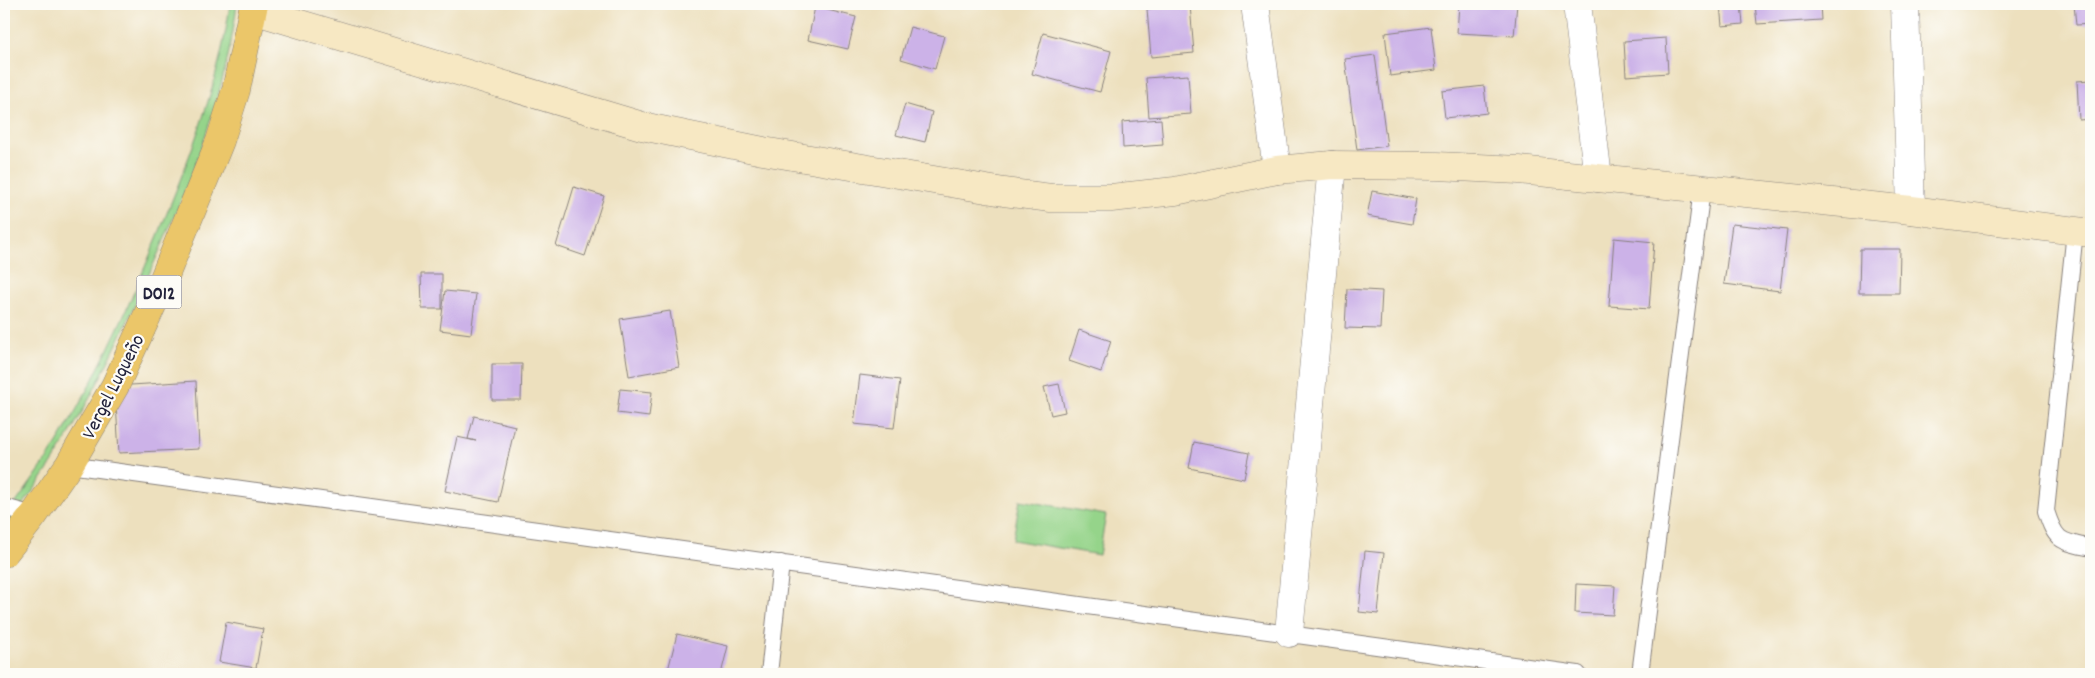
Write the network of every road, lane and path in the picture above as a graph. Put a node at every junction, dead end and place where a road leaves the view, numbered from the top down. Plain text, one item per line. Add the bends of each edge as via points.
1 (1255, 4) edge
2 (1577, 4) edge
3 (1904, 4) edge
4 (254, 7) edge
5 (1332, 165) junction
6 (1277, 170) junction
7 (1598, 178) junction
8 (1702, 189) junction
9 (1911, 210) junction
10 (2083, 232) edge
11 (69, 465) junction
12 (4, 507) edge
13 (34, 515) junction
14 (2091, 548) edge
15 (4, 553) edge
16 (781, 563) junction
17 (1289, 633) junction
18 (769, 674) edge
19 (1578, 674) edge
20 (1640, 674) edge

1 - 6 street
2 - 7 street
3 - 9 street
4 - 6 street via 642,126 950,184 1051,198 1111,198 1175,191
4 - 11 main road, Vergel Luqueño / D012 via 236,90 198,198 115,386
5 - 6 street
5 - 7 street via 1491,168
5 - 17 street
7 - 8 street
8 - 9 street
8 - 20 lane
9 - 10 street
10 - 14 lane via 2046,511 2052,530 2065,542
11 - 13 main road, Vergel Luqueño / D012
11 - 16 lane
12 - 13 lane
13 - 15 main road, Vergel Luqueño / D012
16 - 17 lane
16 - 18 lane
17 - 19 lane

